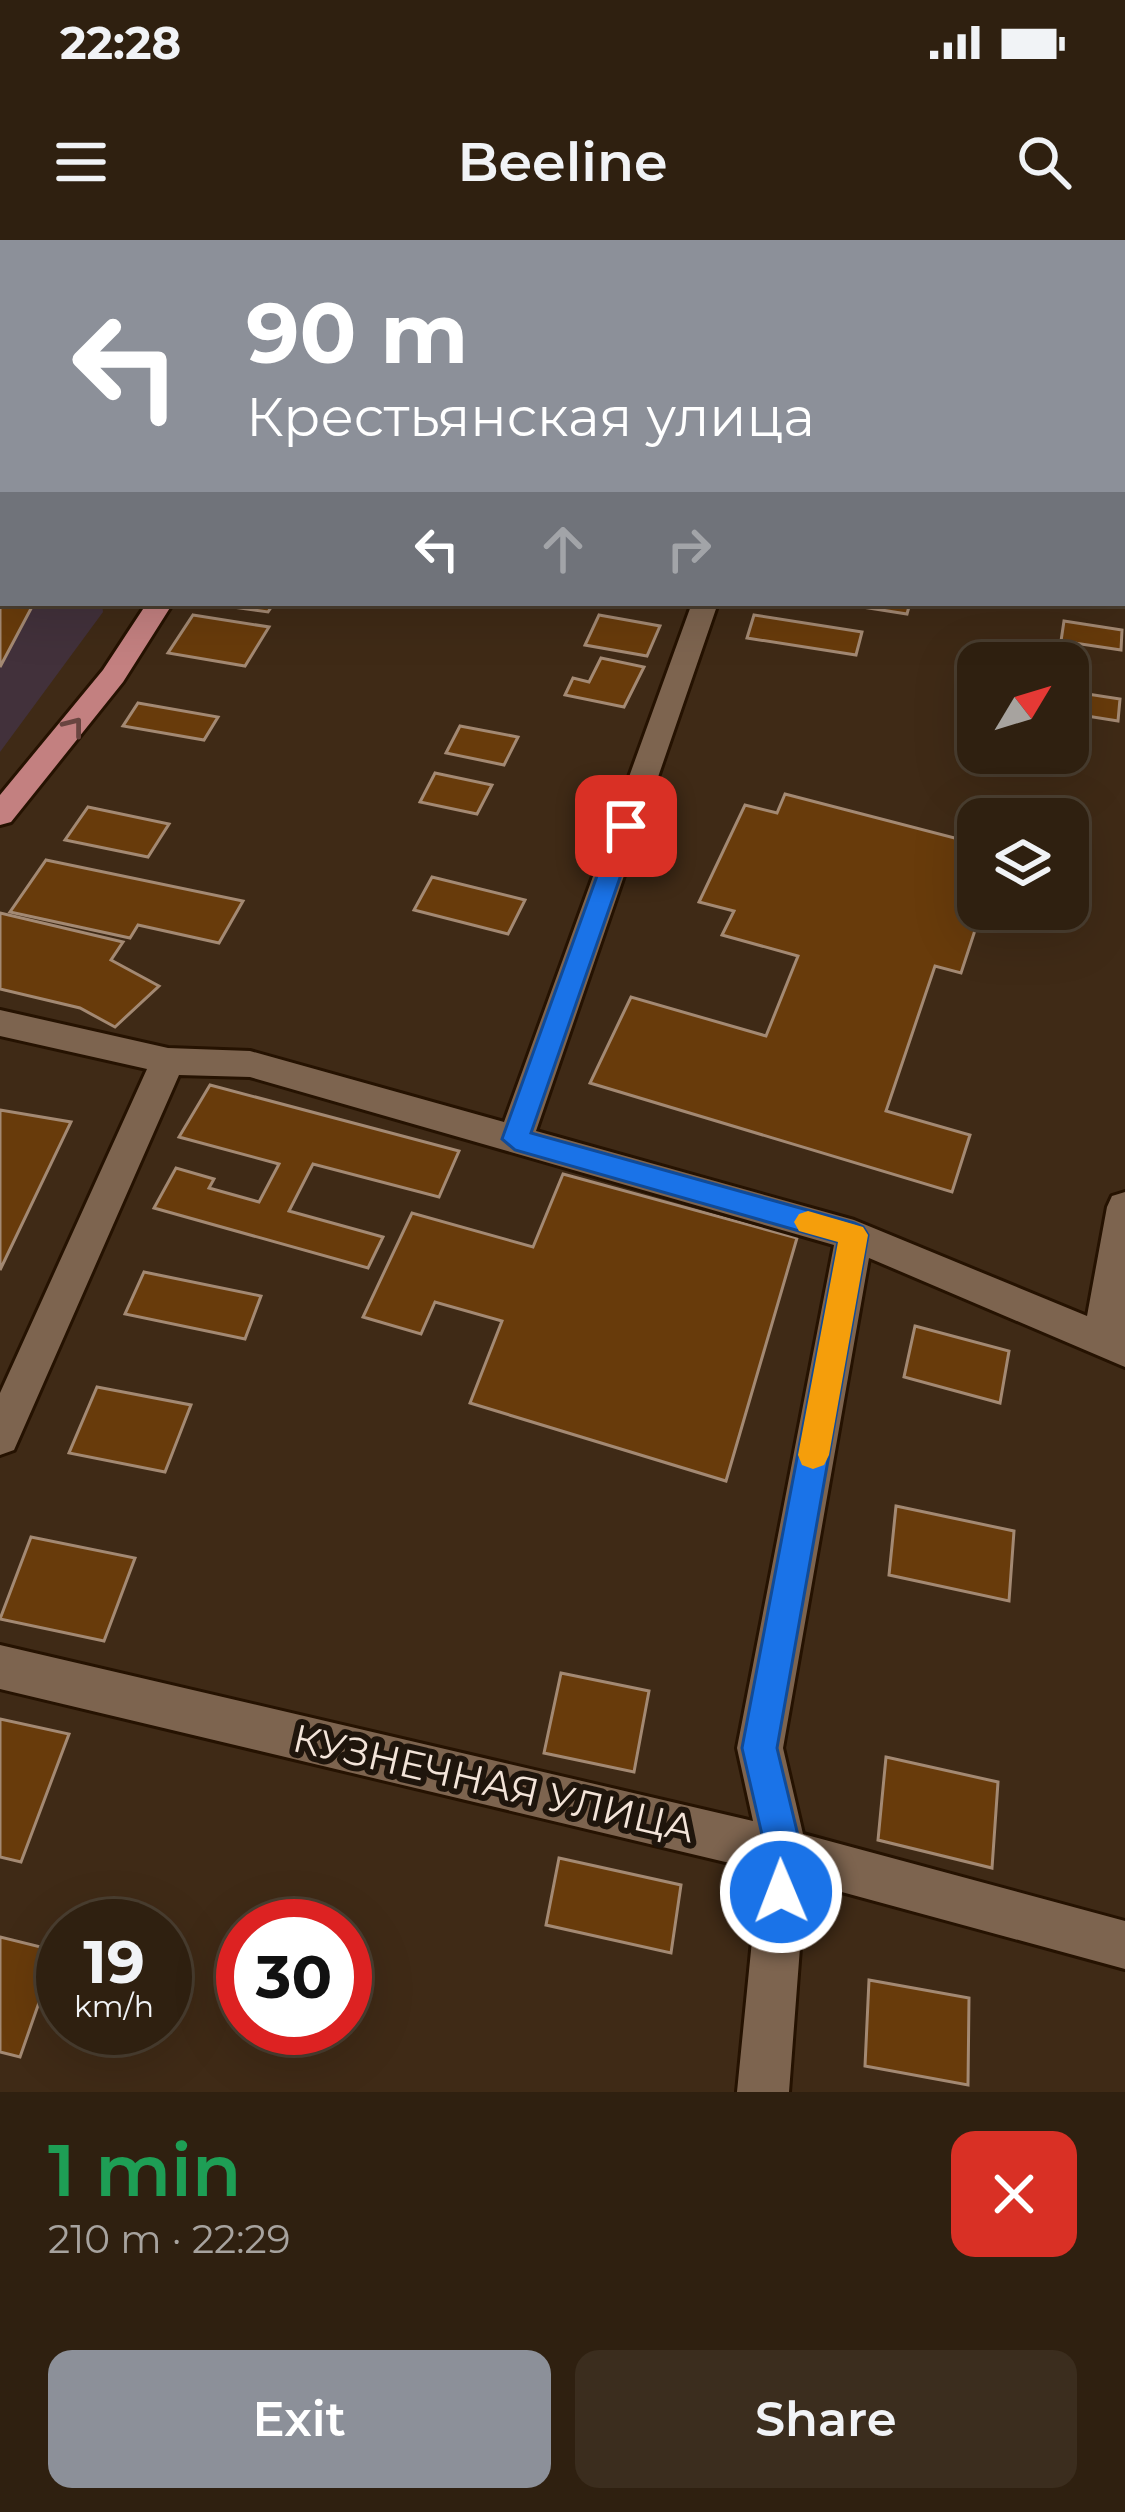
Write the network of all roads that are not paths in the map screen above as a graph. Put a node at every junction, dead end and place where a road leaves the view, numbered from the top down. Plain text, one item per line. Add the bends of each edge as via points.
1 (158, 606) edge
2 (704, 606) edge
3 (0, 815) edge
4 (0, 1023) edge
5 (168, 1061) junction
6 (515, 1139) junction
7 (1125, 1207) edge
8 (854, 1235) junction
9 (1113, 1346) edge
10 (0, 1437) edge
11 (0, 1666) edge
12 (784, 1852) junction
13 (1125, 1946) edge
14 (763, 2092) edge

3 -> 1 main road via 113,676
2 - 6 street
4 - 5 street
5 - 6 street via 250,1064
5 - 10 street
6 - 8 street
7 - 9 street
8 - 9 street
8 - 12 street via 760,1748
11 - 12 street, КУЗНЕЧНАЯ УЛИЦА
12 - 13 street, КУЗНЕЧНАЯ УЛИЦА
12 - 14 street

